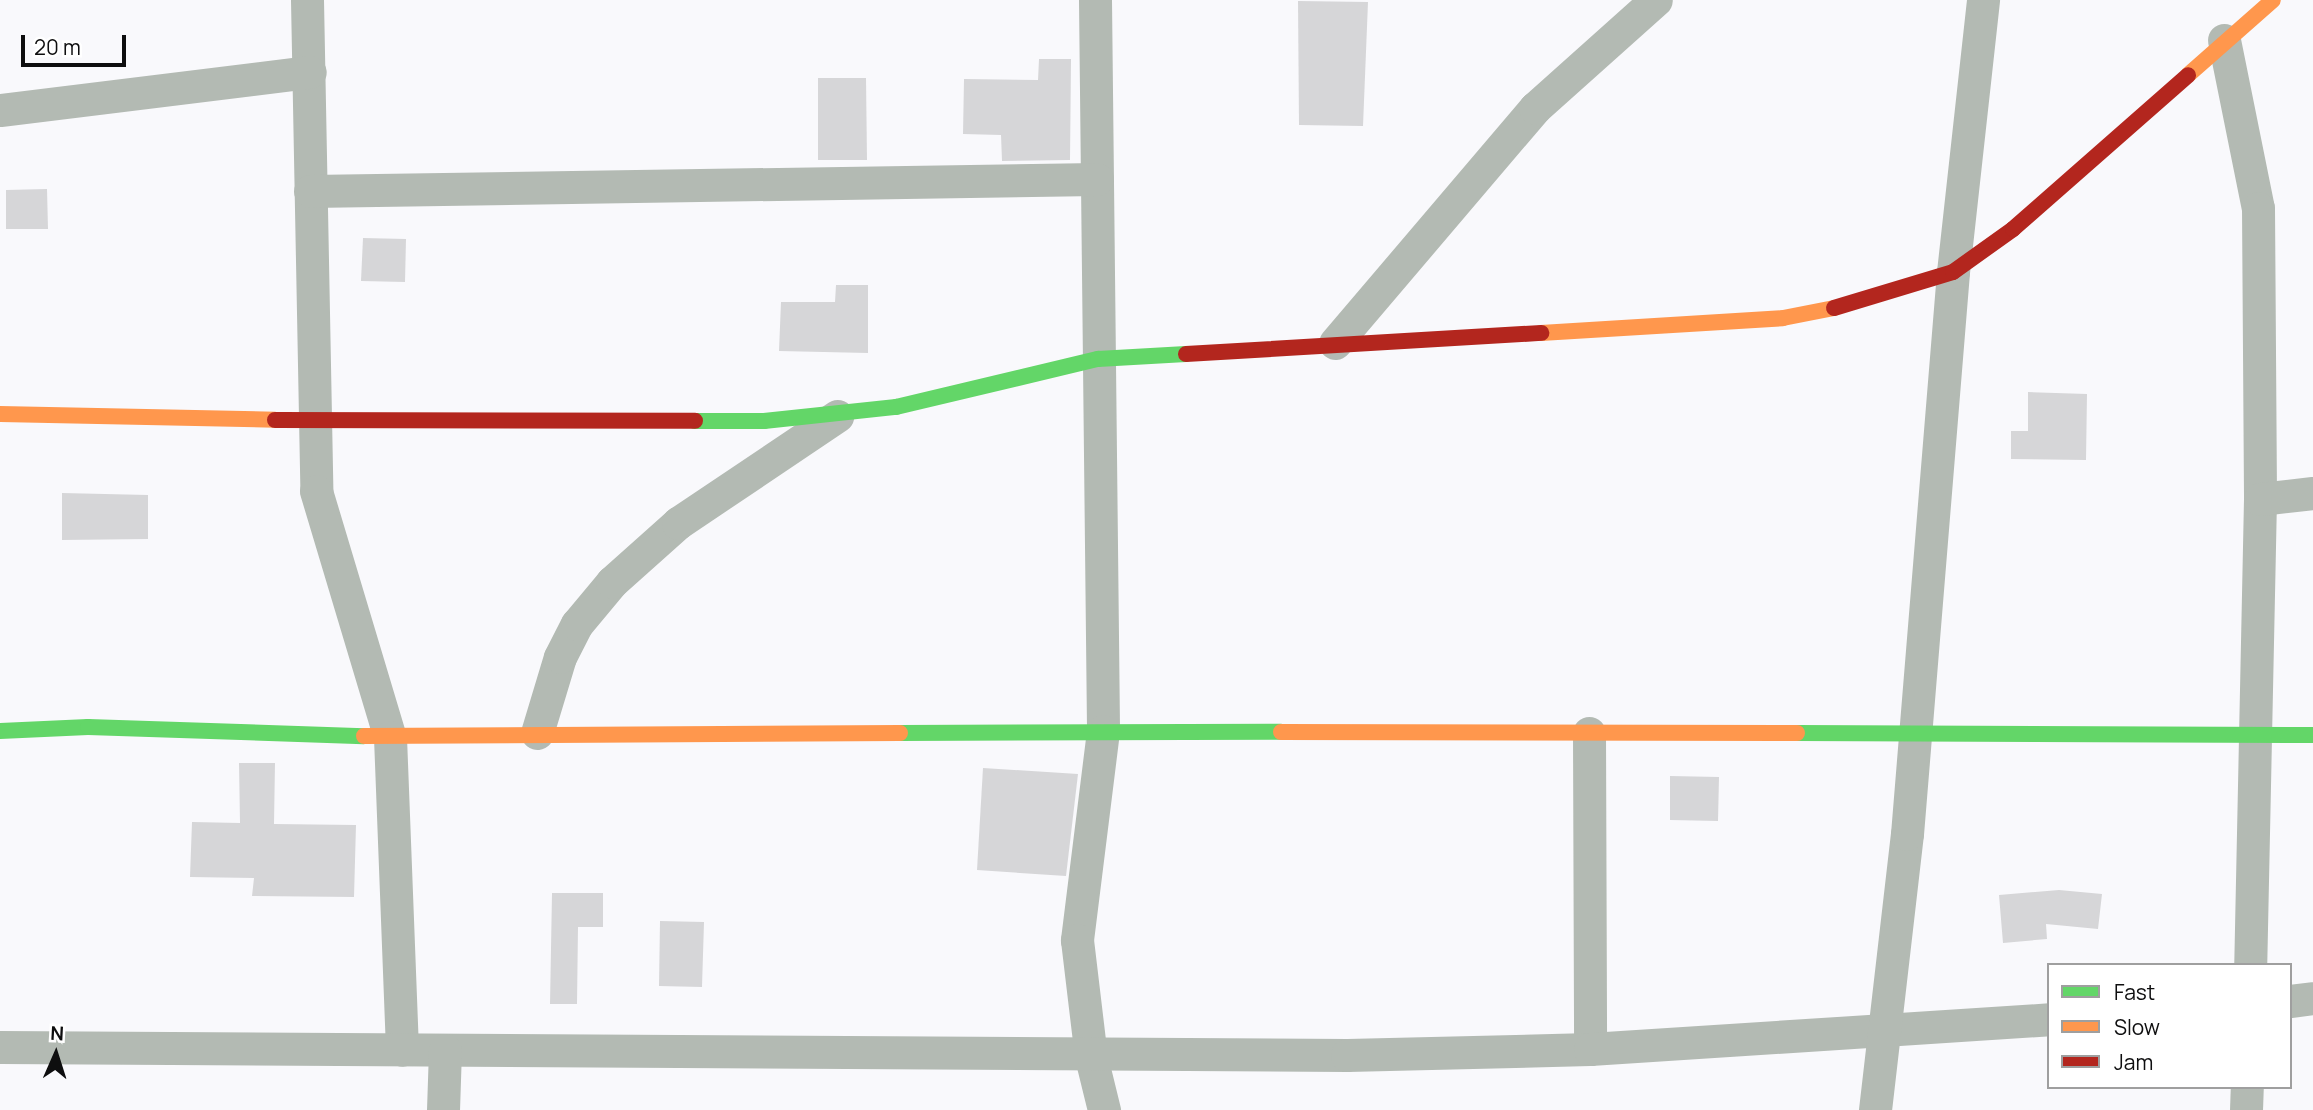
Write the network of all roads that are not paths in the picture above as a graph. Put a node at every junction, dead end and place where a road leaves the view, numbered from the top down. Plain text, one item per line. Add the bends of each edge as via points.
1 (307, 0) edge
2 (1095, 0) edge
3 (1656, 0) edge
4 (1983, 0) edge
5 (2273, 0) edge
6 (2224, 40) junction
7 (310, 72) junction
8 (0, 110) edge
9 (1097, 179) junction
10 (310, 191) junction
11 (1953, 272) junction
12 (1335, 343) junction
13 (1098, 359) junction
14 (0, 414) edge
15 (837, 416) junction
16 (311, 421) junction
17 (2313, 493) edge
18 (2260, 499) junction
19 (0, 730) edge
20 (1103, 731) junction
21 (537, 733) junction
22 (1589, 733) junction
23 (1916, 733) junction
24 (2313, 735) edge
25 (390, 737) junction
26 (2258, 737) junction
27 (2250, 963) edge
28 (2313, 998) edge
29 (2292, 1001) edge
30 (2047, 1019) edge
31 (1885, 1031) junction
32 (0, 1047) edge
33 (1590, 1049) junction
34 (402, 1050) junction
35 (445, 1050) junction
36 (1091, 1057) junction
37 (2247, 1089) edge
38 (443, 1110) edge
39 (1104, 1110) edge
40 (1875, 1110) edge
41 (2246, 1110) edge

1 - 7 street
2 - 9 street
3 - 12 street via 1535,108
4 - 11 street
5 - 6 street
6 - 11 street via 2013,229
6 - 18 street via 2258,208
7 - 8 street
7 - 10 street
9 - 10 street
9 - 13 street
10 - 16 street
11 - 12 street via 1868,301 1783,318
11 - 23 street
12 - 13 street
13 - 15 street via 954,396
13 - 20 street
14 - 16 street via 45,419
15 - 16 street via 764,421
15 - 21 street via 678,523 612,582 577,624 559,657
16 - 25 street via 316,491
17 - 18 street
18 - 26 street
19 - 25 street via 88,727
20 - 21 street
20 - 22 street
20 - 36 street via 1077,940
21 - 25 street
22 - 23 street
22 - 33 street
23 - 26 street
23 - 31 street
24 - 26 street
25 - 34 street
26 - 27 street
28 - 29 street
30 - 31 street
31 - 33 street
31 - 40 street
32 - 34 street
33 - 36 street
34 - 35 street
35 - 36 street
35 - 38 street
36 - 39 street
37 - 41 street

